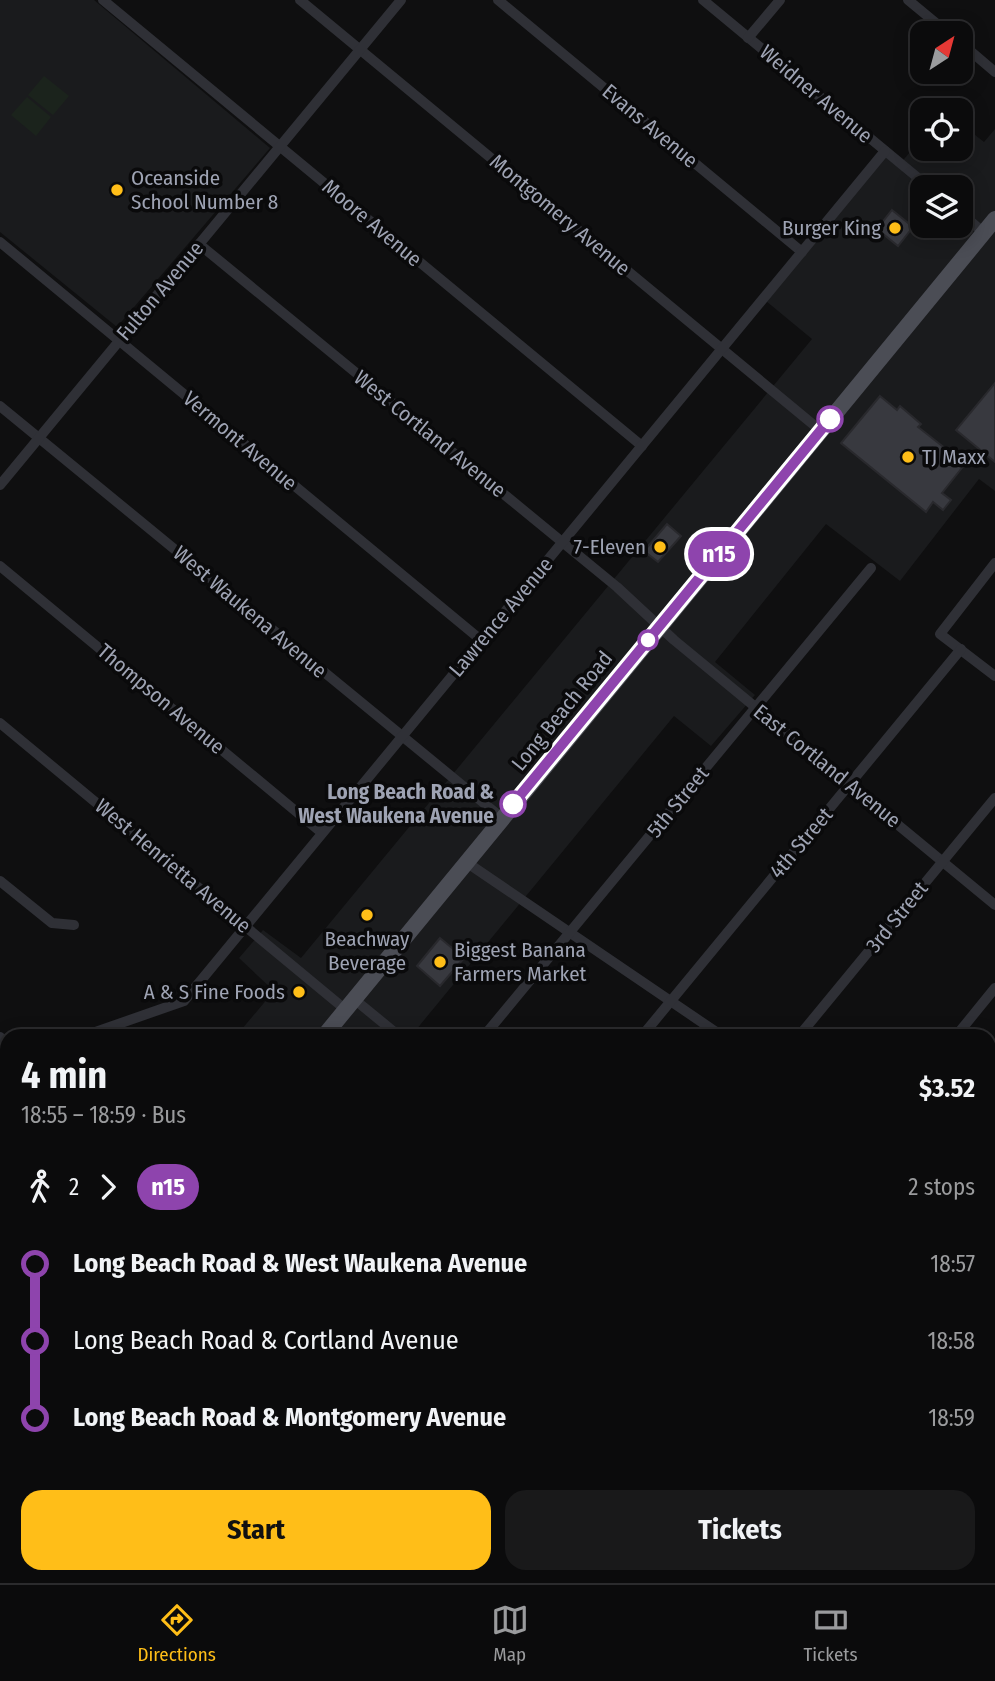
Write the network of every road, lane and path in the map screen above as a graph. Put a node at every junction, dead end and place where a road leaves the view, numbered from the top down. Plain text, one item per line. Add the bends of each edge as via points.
1 (103, 0) edge
2 (300, 0) edge
3 (401, 0) edge
4 (498, 0) edge
5 (703, 0) edge
6 (780, 0) edge
7 (908, 0) edge
8 (933, 21) edge
9 (748, 38) junction
10 (360, 50) junction
11 (973, 53) edge
12 (995, 72) edge
13 (279, 147) junction
14 (885, 151) junction
15 (914, 175) edge
16 (995, 219) edge
17 (973, 224) edge
18 (984, 233) junction
19 (0, 242) edge
20 (199, 244) junction
21 (802, 252) junction
22 (119, 341) junction
23 (722, 349) junction
24 (0, 406) edge
25 (821, 430) junction
26 (39, 438) junction
27 (642, 446) junction
28 (0, 485) edge
29 (562, 542) junction
30 (995, 563) edge
31 (0, 566) edge
32 (871, 568) dead end
33 (659, 626) junction
34 (481, 640) junction
35 (961, 649) junction
36 (995, 676) edge
37 (756, 707) junction
38 (0, 723) edge
39 (401, 737) junction
40 (849, 784) junction
41 (995, 798) edge
42 (502, 818) junction
43 (322, 833) junction
44 (943, 861) junction
45 (466, 862) junction
46 (0, 881) edge
47 (995, 905) edge
48 (75, 925) dead end
49 (246, 926) junction
50 (569, 933) junction
51 (995, 988) edge
52 (670, 1002) junction
53 (350, 1004) junction
54 (103, 1029) edge
55 (330, 1029) edge
56 (388, 1029) edge
57 (490, 1029) edge
58 (648, 1029) edge
59 (711, 1029) edge
60 (805, 1029) edge
61 (962, 1029) edge

1 - 13 street, Moore Avenue
2 - 10 street, Montgomery Avenue
3 - 10 street, Fulton Avenue
4 - 21 street, Evans Avenue
5 - 9 street, Weidner Avenue
6 - 9 street
7 - 8 street
9 - 14 street, Weidner Avenue
10 - 13 street, Fulton Avenue
10 - 23 street, Montgomery Avenue
11 - 12 street
13 - 20 street, Fulton Avenue
13 - 27 street, Moore Avenue
14 - 15 street, Weidner Avenue
14 - 21 street, Lawrence Avenue
16 - 18 main road, Long Beach Road
17 - 18 street
18 - 25 main road, Long Beach Road
19 - 22 street, Vermont Avenue
20 - 22 street, Fulton Avenue
20 - 29 street, West Cortland Avenue
21 - 23 street, Lawrence Avenue
22 - 26 street, Fulton Avenue
22 - 34 street, Vermont Avenue
23 - 25 street, Montgomery Avenue
23 - 27 street, Lawrence Avenue
24 - 26 street, West Waukena Avenue
25 - 33 main road, Long Beach Road
26 - 28 street, Fulton Avenue
26 - 39 street, West Waukena Avenue
27 - 29 street, Lawrence Avenue
29 - 33 street, West Cortland Avenue
29 - 34 street, Lawrence Avenue
30 - 35 street via 940,634
31 - 43 street, Thompson Avenue
32 - 37 street, 5th Street
33 - 37 street, East Cortland Avenue
33 - 42 main road, Long Beach Road
34 - 39 street, Lawrence Avenue
35 - 36 street
35 - 40 street, 4th Street
37 - 40 street, East Cortland Avenue
37 - 50 street, 5th Street
38 - 49 street, West Henrietta Avenue
39 - 42 street, West Waukena Avenue
39 - 43 street, Lawrence Avenue
40 - 44 street, East Cortland Avenue
40 - 52 street, 4th Street
41 - 44 street, 3rd Street
42 - 45 main road, Long Beach Road
43 - 49 street, Lawrence Avenue
44 - 47 street, East Cortland Avenue
44 - 60 street, 3rd Street
45 - 50 street
45 - 53 main road, Long Beach Road
46 - 48 street via 52,923
49 - 53 street, West Henrietta Avenue
49 - 54 street, Lawrence Avenue via 184,1000
50 - 52 street
50 - 57 street, 5th Street
51 - 61 street
52 - 58 street, 4th Street
52 - 59 street
53 - 55 main road, Long Beach Road
53 - 56 street, West Henrietta Avenue

